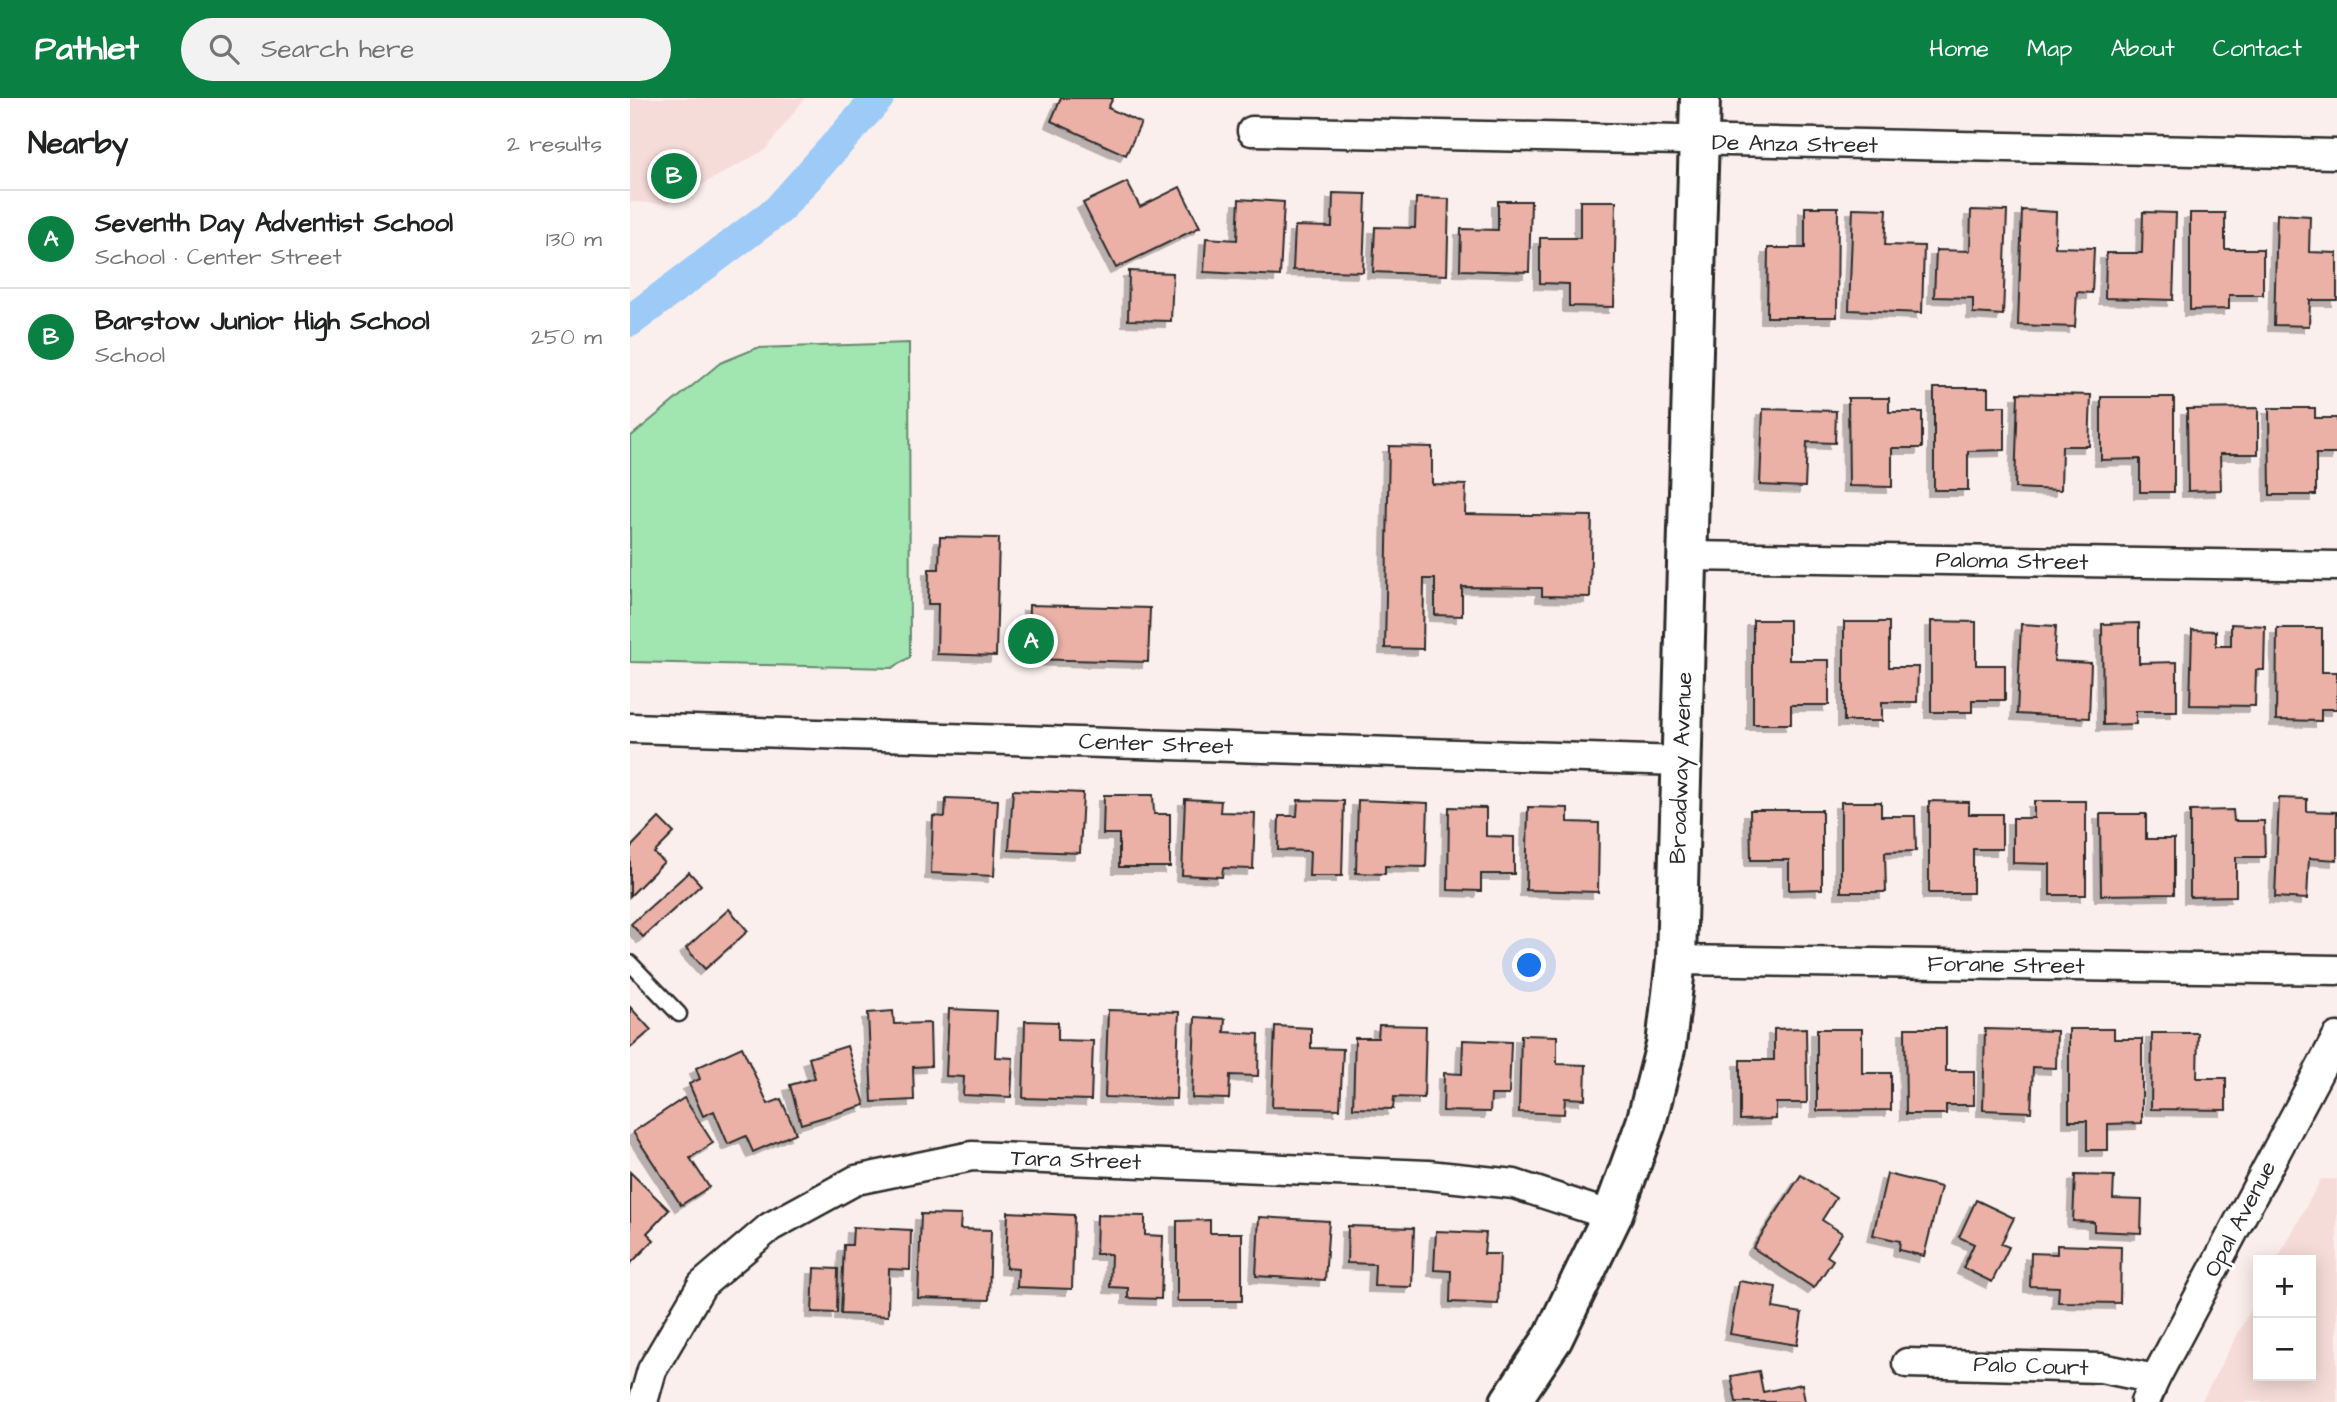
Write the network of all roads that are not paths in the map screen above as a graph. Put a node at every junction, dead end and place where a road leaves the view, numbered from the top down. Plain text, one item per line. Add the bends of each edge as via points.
1 (1700, 98) edge
2 (1252, 131) dead end
3 (1698, 142) junction
4 (2337, 154) edge
5 (1688, 556) junction
6 (2337, 566) edge
7 (630, 728) edge
8 (1681, 761) junction
9 (1676, 960) junction
10 (630, 962) edge
11 (2337, 970) edge
12 (679, 1014) dead end
13 (2337, 1037) edge
14 (1612, 1216) junction
15 (1907, 1363) dead end
16 (2150, 1390) edge
17 (643, 1402) edge
18 (1510, 1402) edge

1 - 3 street, Broadway Avenue
2 - 3 street, De Anza Street
3 - 4 street, De Anza Street
3 - 5 street, Broadway Avenue
5 - 6 street, Paloma Street
5 - 8 street, Broadway Avenue
7 - 8 street, Center Street
8 - 9 street, Broadway Avenue
9 - 11 street, Forane Street
9 - 14 street, Broadway Avenue via 1665,1045 1649,1110
10 - 12 lane
13 - 16 street, Opal Avenue
14 - 17 street, Tara Street via 1514,1184 1428,1175 972,1156 856,1180 770,1227 702,1285 652,1370
14 - 18 street, Broadway Avenue via 1553,1338
15 - 16 street, Palo Court via 2101,1368

